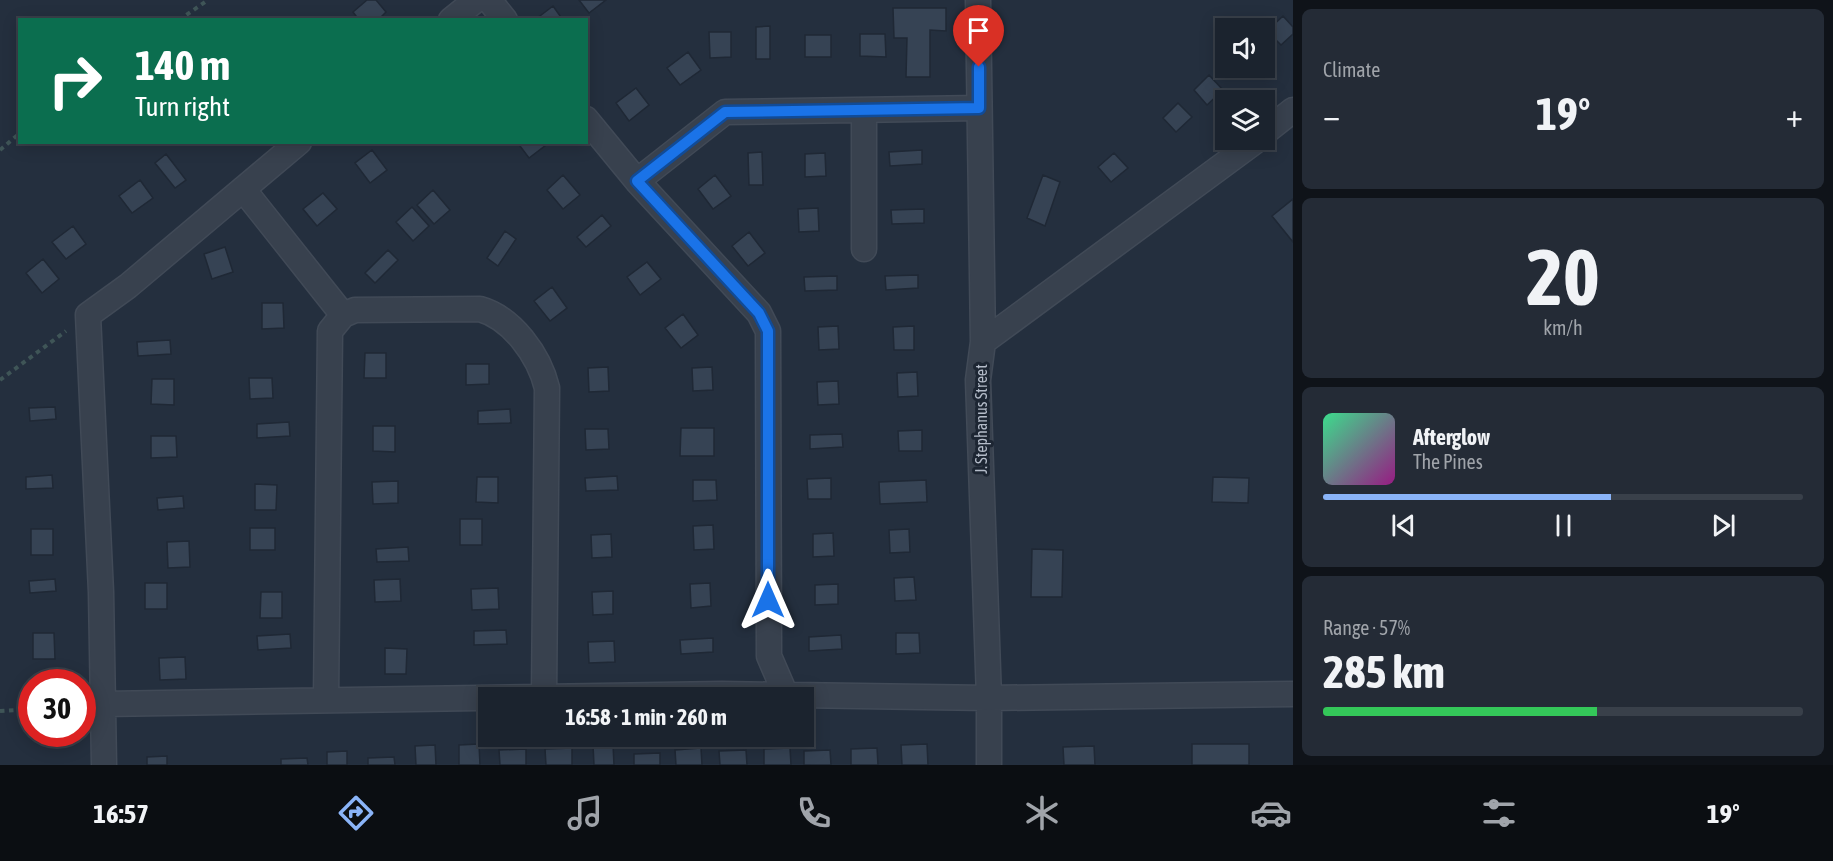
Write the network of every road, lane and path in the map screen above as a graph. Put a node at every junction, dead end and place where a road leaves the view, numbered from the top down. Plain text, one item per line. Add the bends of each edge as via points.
1 (208, 0) edge
2 (476, 0) edge
3 (489, 0) edge
4 (978, 0) edge
5 (182, 18) edge
6 (454, 18) edge
7 (503, 18) edge
8 (979, 108) junction
9 (1293, 110) edge
10 (864, 111) junction
11 (588, 121) edge
12 (1275, 124) edge
13 (18, 135) edge
14 (297, 144) edge
15 (0, 150) edge
16 (1243, 150) edge
17 (637, 181) junction
18 (243, 189) junction
19 (864, 249) dead end
20 (88, 315) junction
21 (343, 315) junction
22 (983, 342) junction
23 (0, 381) edge
24 (544, 687) edge
25 (782, 687) edge
26 (814, 694) edge
27 (1293, 694) edge
28 (478, 696) edge
29 (989, 698) junction
30 (326, 699) junction
31 (103, 704) junction
32 (18, 710) edge
33 (0, 711) edge
34 (104, 765) edge
35 (989, 765) edge

1 - 5 path
2 - 6 street
3 - 7 street
4 - 8 street
8 - 10 street
8 - 22 street
9 - 12 street
10 - 17 street via 725,112
10 - 19 street
11 - 17 street
13 - 15 path
14 - 18 street
16 - 22 street, J. Stephanus Street
17 - 25 street via 759,313 768,331 769,656
18 - 20 street
18 - 21 street
20 - 23 path
20 - 31 street
21 - 24 street via 355,310 488,311 508,323 544,374
21 - 30 street via 330,331
22 - 29 street, J. Stephanus Street via 978,380
26 - 29 street
27 - 29 street
28 - 30 street
29 - 35 street, J. Stephanus Street
30 - 31 street
31 - 34 street
32 - 33 path

